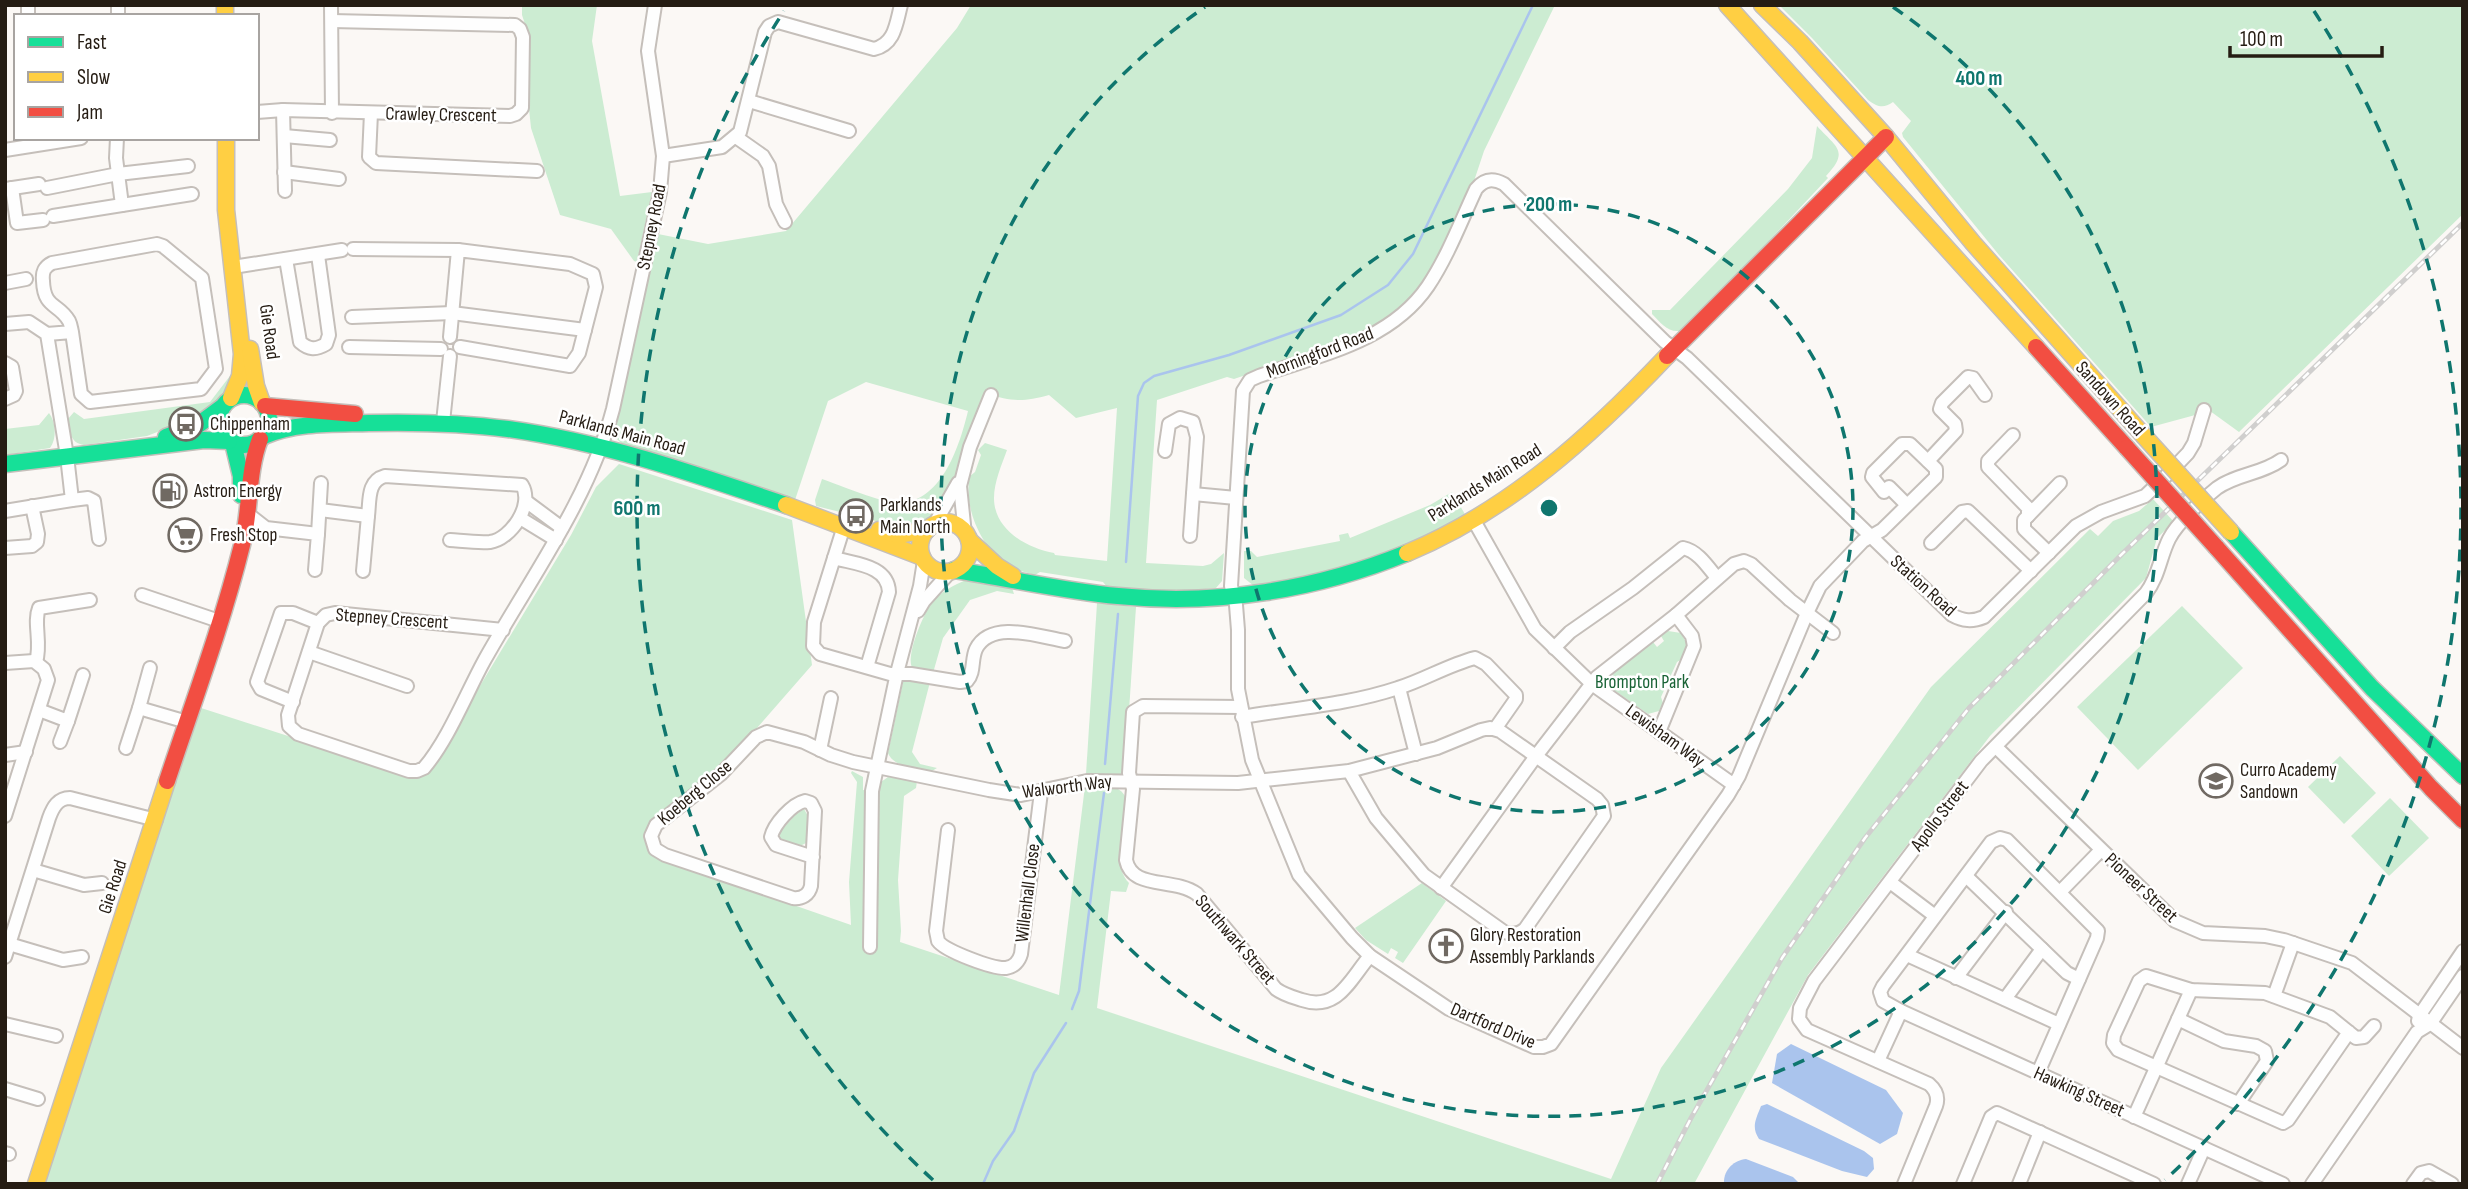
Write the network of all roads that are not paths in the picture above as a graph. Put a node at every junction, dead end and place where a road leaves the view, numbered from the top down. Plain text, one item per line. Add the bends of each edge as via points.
1 (331, 5) edge
2 (655, 5) edge
3 (901, 5) edge
4 (1727, 5) edge
5 (1762, 5) edge
6 (332, 20) junction
7 (749, 101) junction
8 (283, 110) junction
9 (259, 112) edge
10 (332, 113) junction
11 (371, 113) junction
12 (849, 131) dead end
13 (284, 136) junction
14 (736, 137) junction
15 (1886, 137) junction
16 (54, 140) edge
17 (117, 140) edge
18 (226, 140) edge
19 (330, 140) dead end
20 (28, 142) edge
21 (5, 150) edge
22 (663, 156) junction
23 (1864, 157) junction
24 (188, 166) dead end
25 (537, 170) dead end
26 (284, 172) junction
27 (118, 174) junction
28 (340, 179) dead end
29 (9, 188) edge
30 (285, 191) dead end
31 (192, 194) dead end
32 (122, 205) junction
33 (785, 222) dead end
34 (11, 224) edge
35 (457, 250) junction
36 (318, 255) junction
37 (286, 259) junction
38 (233, 267) junction
39 (26, 279) dead end
40 (5, 283) edge
41 (452, 313) junction
42 (352, 317) dead end
43 (5, 324) edge
44 (585, 330) junction
45 (72, 332) junction
46 (47, 334) junction
47 (349, 347) dead end
48 (450, 347) junction
49 (1674, 349) junction
50 (5, 363) edge
51 (991, 395) dead end
52 (1985, 395) dead end
53 (5, 399) edge
54 (226, 403) junction
55 (264, 404) junction
56 (2204, 410) dead end
57 (399, 421) junction
58 (443, 422) junction
59 (2013, 435) dead end
60 (262, 438) junction
61 (231, 442) junction
62 (601, 446) junction
63 (129, 449) junction
64 (1165, 451) dead end
65 (67, 456) junction
66 (2281, 460) dead end
67 (1928, 461) junction
68 (5, 464) edge
69 (965, 464) junction
70 (321, 483) dead end
71 (2060, 483) dead end
72 (1193, 494) junction
73 (1236, 498) junction
74 (72, 500) junction
75 (527, 502) junction
76 (1907, 505) junction
77 (32, 506) junction
78 (320, 510) junction
79 (5, 511) edge
80 (248, 514) junction
81 (368, 516) junction
82 (2028, 516) junction
83 (520, 518) junction
84 (827, 518) junction
85 (1473, 520) junction
86 (844, 526) junction
87 (562, 527) junction
88 (931, 527) junction
89 (266, 528) junction
90 (318, 534) junction
91 (1190, 536) dead end
92 (967, 537) junction
93 (244, 538) junction
94 (1871, 538) junction
95 (99, 539) dead end
96 (556, 540) junction
97 (450, 541) dead end
98 (1931, 543) dead end
99 (5, 548) edge
100 (2049, 553) junction
101 (834, 558) junction
102 (923, 559) junction
103 (315, 570) dead end
104 (2031, 570) junction
105 (363, 571) dead end
106 (952, 571) junction
107 (1717, 578) junction
108 (1054, 588) junction
109 (1233, 594) junction
110 (142, 596) dead end
111 (90, 600) dead end
112 (225, 602) junction
113 (1807, 613) junction
114 (1676, 615) junction
115 (219, 621) junction
116 (318, 623) junction
117 (503, 630) junction
118 (1833, 633) dead end
119 (908, 634) junction
120 (1065, 641) dead end
121 (1554, 648) junction
122 (309, 652) junction
123 (36, 662) junction
124 (5, 663) edge
125 (867, 667) junction
126 (150, 668) dead end
127 (897, 673) junction
128 (83, 675) dead end
129 (1592, 684) junction
130 (407, 685) dead end
131 (1399, 688) junction
132 (831, 698) dead end
133 (293, 702) junction
134 (139, 708) junction
135 (39, 710) junction
136 (1241, 712) junction
137 (68, 721) junction
138 (187, 722) junction
139 (1495, 729) junction
140 (1659, 732) junction
141 (60, 742) dead end
142 (1996, 747) junction
143 (126, 748) dead end
144 (820, 750) junction
145 (26, 752) junction
146 (1416, 754) junction
147 (5, 755) edge
148 (1536, 756) junction
149 (875, 767) junction
150 (1349, 771) junction
151 (2463, 776) edge
152 (1260, 780) junction
153 (1131, 781) junction
154 (1734, 785) junction
155 (1041, 792) junction
156 (5, 816) edge
157 (2463, 820) edge
158 (155, 823) junction
159 (948, 831) dead end
160 (2101, 850) junction
161 (813, 857) junction
162 (33, 870) junction
163 (1966, 876) junction
164 (1890, 882) junction
165 (102, 883) dead end
166 (1441, 888) junction
167 (2060, 892) junction
168 (2006, 912) junction
169 (1935, 916) junction
170 (2292, 943) junction
171 (870, 947) dead end
172 (2042, 948) junction
173 (7, 951) edge
174 (2463, 951) edge
175 (1907, 955) junction
176 (1370, 956) junction
177 (82, 957) dead end
178 (2463, 975) edge
179 (1956, 978) junction
180 (2080, 979) junction
181 (2191, 990) junction
182 (2274, 996) junction
183 (2004, 999) junction
184 (1901, 1011) junction
185 (2418, 1016) junction
186 (2178, 1019) junction
187 (5, 1024) edge
188 (2059, 1024) junction
189 (2430, 1024) junction
190 (2374, 1026) dead end
191 (2349, 1032) junction
192 (2417, 1032) junction
193 (56, 1036) dead end
194 (2463, 1048) edge
195 (1878, 1061) junction
196 (2156, 1067) junction
197 (2038, 1073) junction
198 (5, 1089) edge
199 (38, 1099) dead end
200 (2238, 1104) junction
201 (2134, 1117) junction
202 (2040, 1132) junction
203 (2204, 1148) junction
204 (2133, 1179) edge
205 (2021, 1183) edge
206 (36, 1184) edge
207 (1904, 1184) edge
208 (1963, 1184) edge
209 (2154, 1184) edge
210 (2188, 1184) edge
211 (2283, 1184) edge
212 (2312, 1184) edge
213 (2413, 1184) edge
214 (2452, 1184) edge

1 - 6 street
2 - 22 street, Stepney Road via 648,51
3 - 7 street via 892,38 874,49 772,24 765,32
4 - 23 street, Sandown Road
5 - 15 street, Sandown Road
6 - 10 street
6 - 11 street, Crawley Crescent via 513,25 523,34 522,105 516,114
7 - 12 street
7 - 14 street
8 - 9 street, Crawley Crescent
8 - 10 street, Crawley Crescent
8 - 13 street
10 - 11 street, Crawley Crescent
11 - 25 street via 369,157 376,163
13 - 19 street
13 - 26 street
14 - 22 street via 722,146
14 - 33 street via 763,156 769,166 776,205
15 - 23 street, Parklands Main Road
15 - 151 street, Sandown Road, bridge via 2143,435 2367,683
16 - 20 street
17 - 27 street
18 - 38 street, Gie Road via 226,210
20 - 21 street
22 - 62 street, Stepney Road via 660,192 627,352
23 - 49 street, Parklands Main Road
23 - 157 street, Sandown Road, bridge
24 - 27 street
26 - 28 street
26 - 30 street
27 - 29 street
27 - 32 street
29 - 34 street
31 - 32 street
32 - 34 street
35 - 36 street via 348,249
35 - 41 street
35 - 44 street via 570,264 593,274 596,287
36 - 37 street
36 - 37 street via 329,335 326,344 315,349 300,342
37 - 38 street
38 - 54 street, Gie Road via 242,354 240,376
38 - 55 street, Gie Road
39 - 40 street
41 - 42 street
41 - 44 street
41 - 48 street
43 - 46 street via 29,322
44 - 48 street via 570,366
45 - 45 street via 70,323 47,300 42,277 46,266 157,244 202,278 216,369 201,389 90,402 81,394
45 - 46 street
46 - 65 street
47 - 48 street
48 - 58 street
49 - 73 street, Morningford Road via 1504,184 1483,182 1434,277 1401,316 1366,338 1246,384
49 - 85 street, Parklands Main Road via 1573,449
49 - 94 street, Station Road
50 - 53 street via 12,367 16,391
51 - 69 street
52 - 67 street via 1968,377 1942,403 1940,409 1956,431
54 - 55 street via 249,395
54 - 61 street via 219,425
54 - 63 street via 187,430
55 - 57 street, Parklands Main Road
55 - 60 street via 269,422
56 - 100 street, Station Road via 2188,453 2145,496 2085,519
57 - 58 street, Parklands Main Road
57 - 60 street, Parklands Main Road via 303,426
58 - 62 street, Parklands Main Road via 525,430
59 - 82 street via 1988,460 1988,467 2028,508
60 - 61 street via 248,445
60 - 80 street, Gie Road via 254,455
61 - 63 street via 204,440
61 - 112 street, Gie Road via 241,475 241,500
62 - 84 street, Parklands Main Road
62 - 87 street, Stepney Road
63 - 65 street
64 - 72 street via 1169,424 1180,418 1193,422 1197,438
65 - 68 street
65 - 74 street
66 - 142 street, Apollo Street via 2219,487 2175,529 2146,593
67 - 76 street, Dartford Drive via 1937,471 1936,477
67 - 76 street via 1904,443 1873,473 1873,482 1884,492 1889,487
69 - 88 street via 953,494
69 - 92 street via 960,486
70 - 78 street
71 - 82 street
72 - 73 street
72 - 91 street
73 - 109 street, Morningford Road
74 - 77 street
74 - 95 street via 94,501
75 - 81 street via 523,485 515,483 385,476 372,484
75 - 83 street
75 - 87 street
76 - 94 street, Dartford Drive
77 - 79 street
77 - 99 street via 37,542
78 - 81 street
78 - 90 street
80 - 89 street
80 - 93 street, Gie Road
81 - 105 street
82 - 100 street via 2024,529
83 - 96 street
83 - 97 street via 490,542
84 - 86 street, Parklands Main Road
84 - 88 street, Parklands Main Road via 898,535
85 - 109 street, Parklands Main Road via 1342,576 1294,588
85 - 121 street, Lewisham Way via 1531,622
86 - 101 street
86 - 102 street, Parklands Main Road
87 - 96 street, Stepney Road
88 - 92 street via 951,523
88 - 102 street via 920,542
89 - 90 street
89 - 93 street
90 - 103 street
92 - 106 street via 967,558
92 - 108 street, Parklands Main Road via 1010,575
93 - 112 street, Gie Road
94 - 104 street, Station Road via 1951,615 1964,621 1984,617
94 - 113 street, Dartford Drive via 1820,586
96 - 117 street, Stepney Road
98 - 104 street via 1968,511
100 - 104 street, Station Road
101 - 125 street via 876,570 888,583
101 - 125 street via 814,622 813,646 820,654
102 - 106 street via 938,571
102 - 119 street
106 - 108 street, Parklands Main Road
106 - 119 street via 924,601
107 - 113 street via 1737,563 1748,562
107 - 114 street
107 - 121 street via 1697,555 1683,548
108 - 109 street, Parklands Main Road via 1173,599
109 - 136 street, Dartford Drive
110 - 115 street
111 - 123 street via 39,608
112 - 115 street, Gie Road
113 - 118 street
113 - 154 street, Dartford Drive
114 - 129 street
114 - 140 street via 1695,646
115 - 138 street, Gie Road
116 - 117 street, Stepney Crescent via 332,613
116 - 122 street, Stepney Crescent
116 - 133 street via 281,613 257,682 261,689
117 - 133 street, Stepney Crescent via 428,763 417,771 298,734 288,722
119 - 127 street
120 - 127 street via 1008,632 992,634 975,651 967,681
121 - 129 street, Lewisham Way
122 - 130 street
122 - 133 street, Stepney Crescent
123 - 124 street
123 - 135 street via 48,678
125 - 127 street
126 - 134 street
127 - 149 street
128 - 137 street
129 - 140 street, Lewisham Way
129 - 148 street
131 - 136 street via 1325,707
131 - 139 street via 1455,664 1481,660 1516,695
131 - 146 street
132 - 144 street
134 - 138 street
134 - 143 street
135 - 137 street
135 - 145 street
136 - 152 street, Dartford Drive
136 - 153 street via 1138,707 1132,715
137 - 141 street
138 - 158 street, Gie Road
139 - 146 street, Walworth Way via 1477,731
139 - 148 street
140 - 154 street, Lewisham Way
142 - 160 street, Pioneer Street
142 - 164 street, Apollo Street
144 - 149 street, Koeberg Close
144 - 161 street, Koeberg Close via 776,733 759,734 721,774 656,825 651,836 655,849 665,855 793,898 810,890
145 - 147 street
145 - 156 street
146 - 150 street, Walworth Way
148 - 166 street
148 - 166 street via 1597,799 1604,812 1525,929 1508,933
149 - 155 street, Walworth Way via 1021,795
149 - 171 street
150 - 152 street, Walworth Way
150 - 166 street via 1376,818 1424,875
152 - 153 street, Walworth Way
152 - 176 street, Dartford Drive via 1299,875
153 - 155 street, Walworth Way via 1087,781
153 - 176 street, Southwark Street via 1128,868 1138,878 1181,885 1196,894 1279,991 1311,1003 1330,1002
154 - 176 street, Dartford Drive via 1555,1041 1547,1046 1534,1047 1449,1009
155 - 159 street, Willenhall Close via 1021,954 1010,967 948,950 938,941
158 - 162 street via 62,799 52,809
158 - 206 street, Gie Road
160 - 167 street
160 - 170 street, Pioneer Street via 2181,925 2203,933 2264,936
161 - 161 street, Koeberg Close via 815,811 811,803 801,802 773,830 772,840
162 - 165 street via 84,885
162 - 173 street
163 - 167 street via 1991,842 2000,838
163 - 168 street
163 - 169 street
164 - 169 street
164 - 195 street, Apollo Street via 1814,981 1799,1012 1807,1030
167 - 180 street via 2097,927
168 - 172 street
168 - 179 street
169 - 175 street
170 - 182 street
170 - 185 street, Pioneer Street via 2357,966
172 - 180 street via 2067,973
172 - 183 street
173 - 177 street via 63,960
174 - 185 street
175 - 179 street
175 - 184 street, Hawking Street via 1880,996
178 - 189 street
179 - 183 street
180 - 188 street
181 - 182 street
181 - 186 street
181 - 196 street via 2151,976 2142,978 2114,1035 2119,1050
182 - 191 street via 2330,1017
183 - 188 street
184 - 195 street
184 - 197 street, Hawking Street
185 - 189 street, Pioneer Street
185 - 192 street
186 - 196 street
186 - 200 street via 2224,1041 2265,1051 2267,1061
187 - 193 street
188 - 197 street
189 - 192 street
189 - 194 street, Pioneer Street
190 - 191 street via 2361,1038
191 - 200 street via 2286,1122
192 - 212 street
195 - 207 street, Apollo Street via 1929,1084 1937,1095
196 - 200 street
196 - 201 street
197 - 201 street, Hawking Street
198 - 199 street
201 - 203 street, Hawking Street
202 - 204 street
202 - 205 street
202 - 208 street via 1993,1114
203 - 210 street
203 - 211 street, Hawking Street
204 - 209 street
213 - 214 street via 2426,1171

